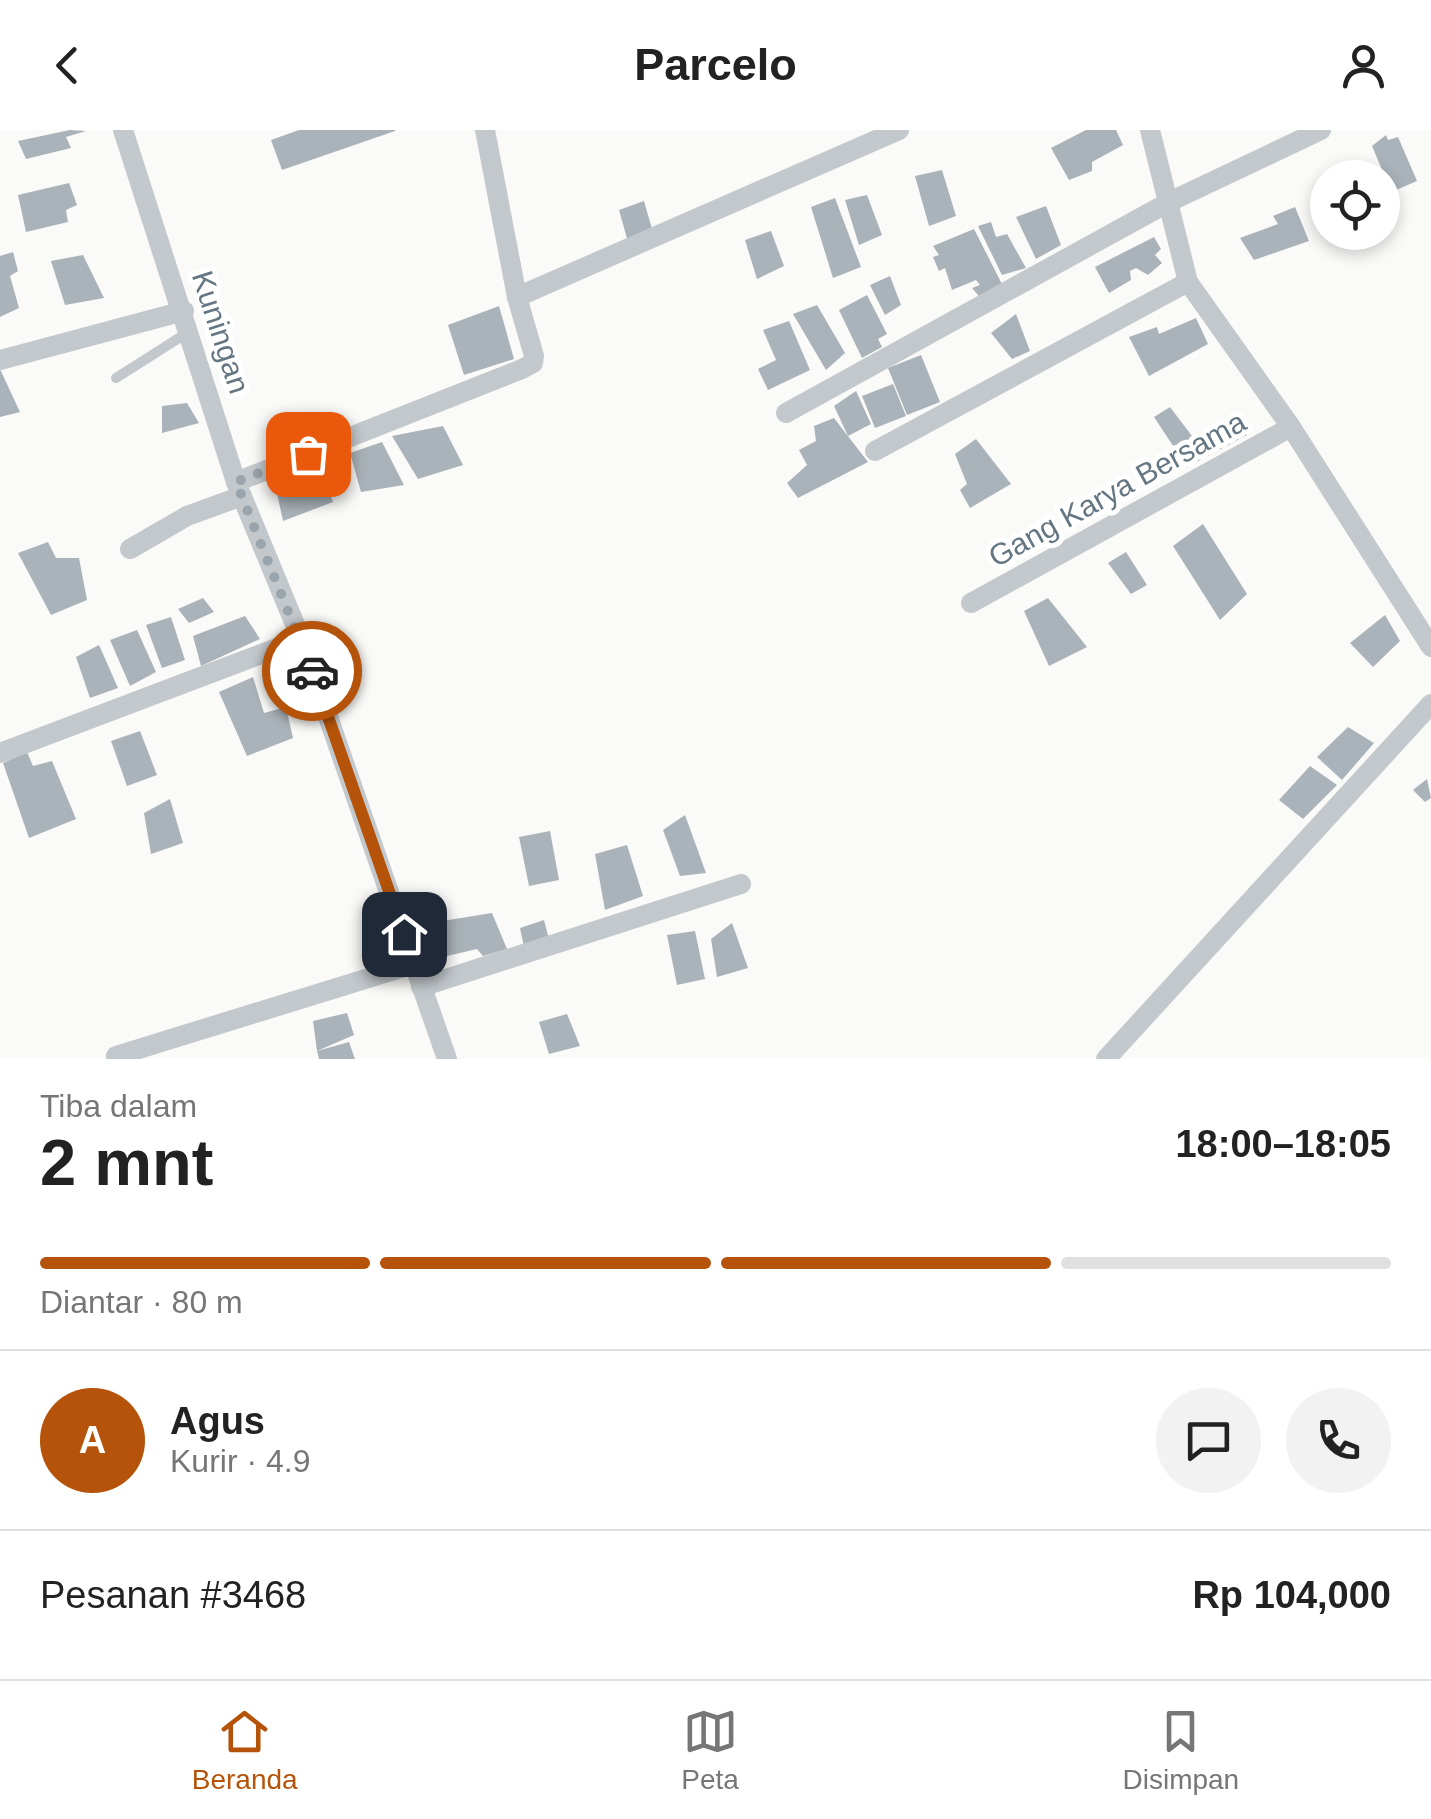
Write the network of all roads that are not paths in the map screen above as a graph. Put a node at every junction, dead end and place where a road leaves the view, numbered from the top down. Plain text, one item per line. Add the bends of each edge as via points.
1 (123, 130) edge
2 (485, 130) edge
3 (898, 130) edge
4 (1150, 130) edge
5 (1321, 130) edge
6 (1169, 202) junction
7 (1188, 282) junction
8 (517, 297) junction
9 (188, 321) junction
10 (0, 360) edge
11 (116, 378) dead end
12 (786, 413) dead end
13 (1291, 427) junction
14 (875, 450) dead end
15 (239, 489) junction
16 (130, 549) dead end
17 (972, 603) dead end
18 (301, 638) junction
19 (1431, 648) edge
20 (1431, 704) edge
21 (0, 753) edge
22 (741, 884) dead end
23 (414, 964) junction
24 (421, 986) junction
25 (116, 1056) dead end
26 (447, 1059) edge
27 (1106, 1059) edge

1 - 9 street, Kuningan
2 - 8 street
3 - 8 street
4 - 6 street
5 - 6 street
6 - 7 street
6 - 12 street
7 - 13 street
7 - 14 street
8 - 15 street via 533,364
9 - 10 street
9 - 11 lane
9 - 15 street, Kuningan
13 - 17 street, Gang Karya Bersama
13 - 19 street
15 - 16 street
15 - 18 street, Kuningan
18 - 21 street
18 - 23 street, Kuningan
20 - 27 street
22 - 24 street
23 - 24 street, Kuningan
23 - 25 street
24 - 26 street, Kuningan

